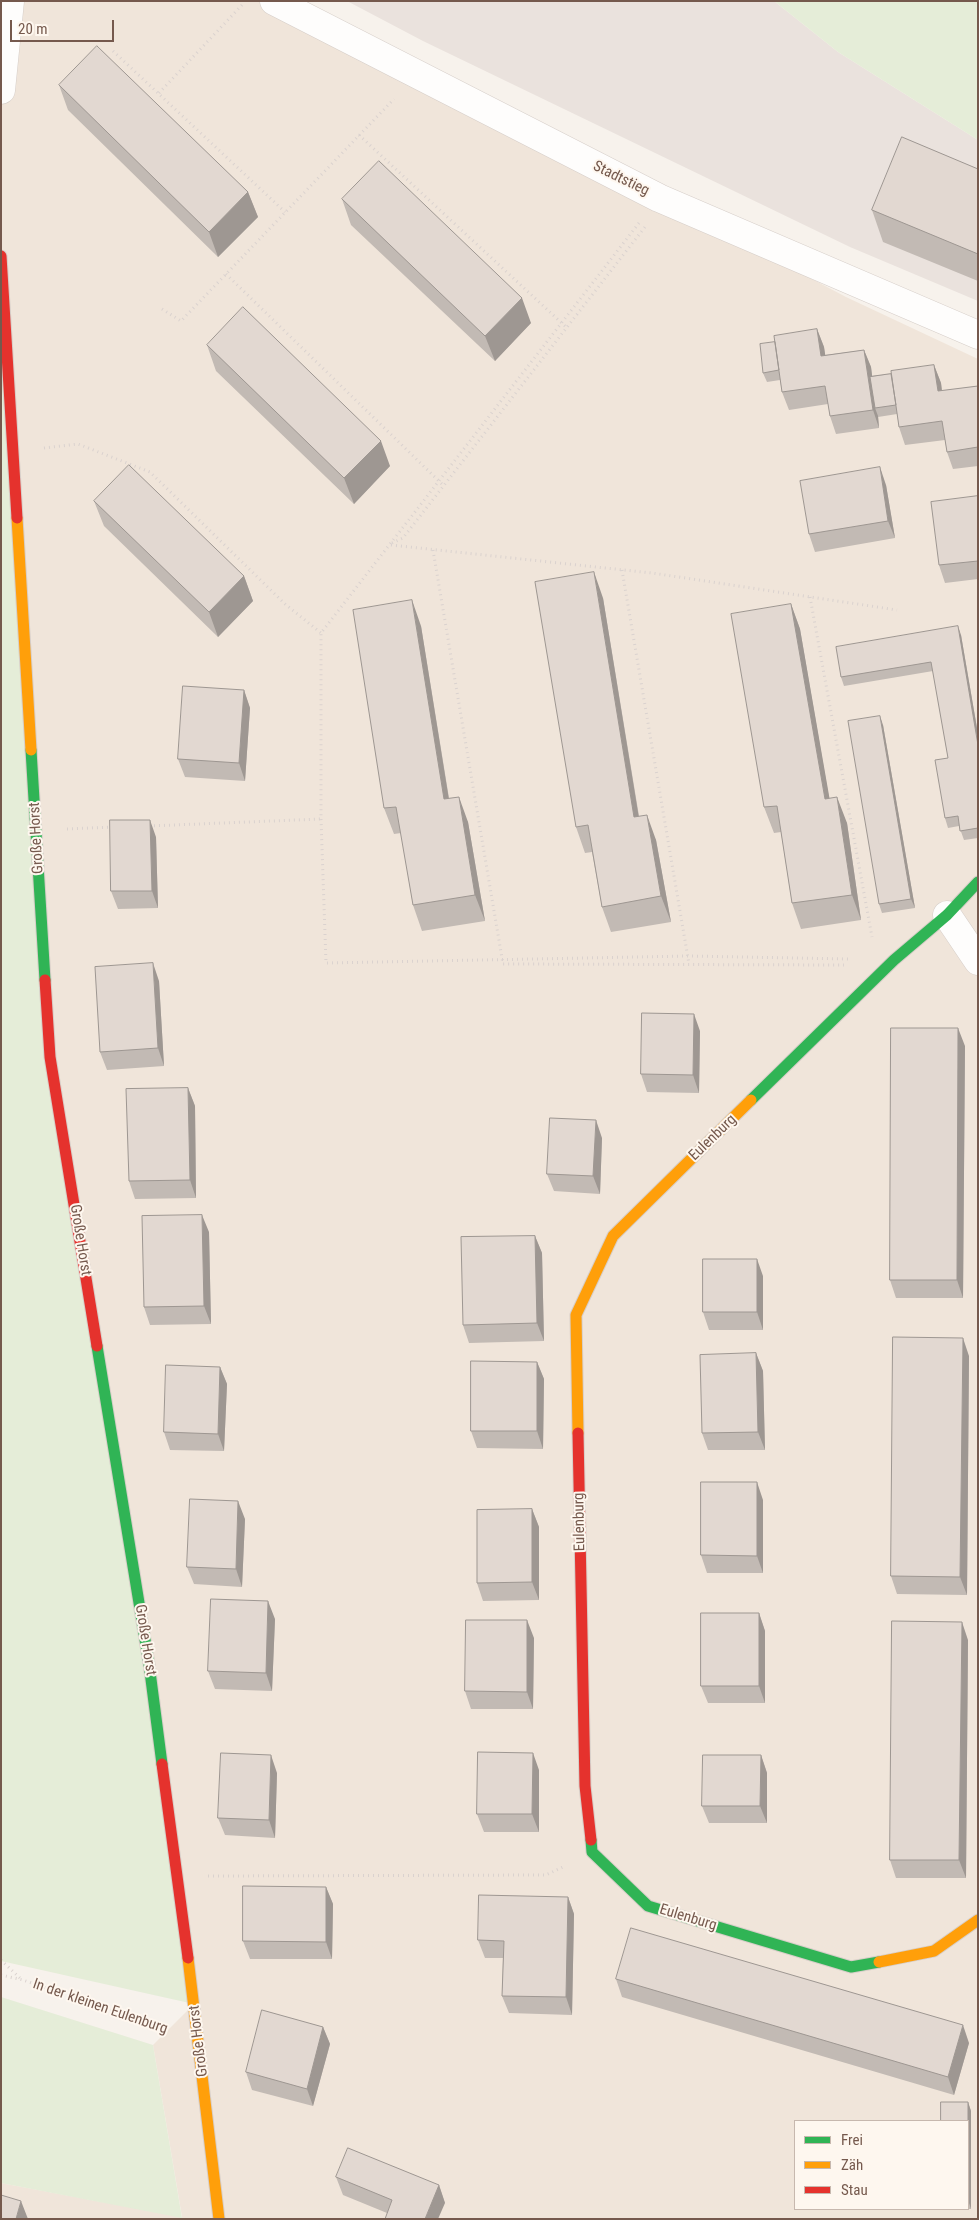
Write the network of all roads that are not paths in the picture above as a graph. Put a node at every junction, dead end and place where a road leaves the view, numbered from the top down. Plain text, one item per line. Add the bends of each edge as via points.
1 (10, 1) edge
2 (274, 1) edge
3 (1, 90) edge
4 (1, 256) edge
5 (978, 334) edge
6 (978, 882) edge
7 (947, 915) junction
8 (978, 961) edge
9 (978, 1920) edge
10 (219, 2219) edge

1 - 3 street
2 - 5 street, Stadtstieg via 659,198
4 - 10 street, Große Horst via 50,1057 150,1664
6 - 7 street, Eulenburg
7 - 8 street
7 - 9 street, Eulenburg via 894,960 613,1236 576,1315 585,1786 592,1852 648,1906 851,1967 934,1951

